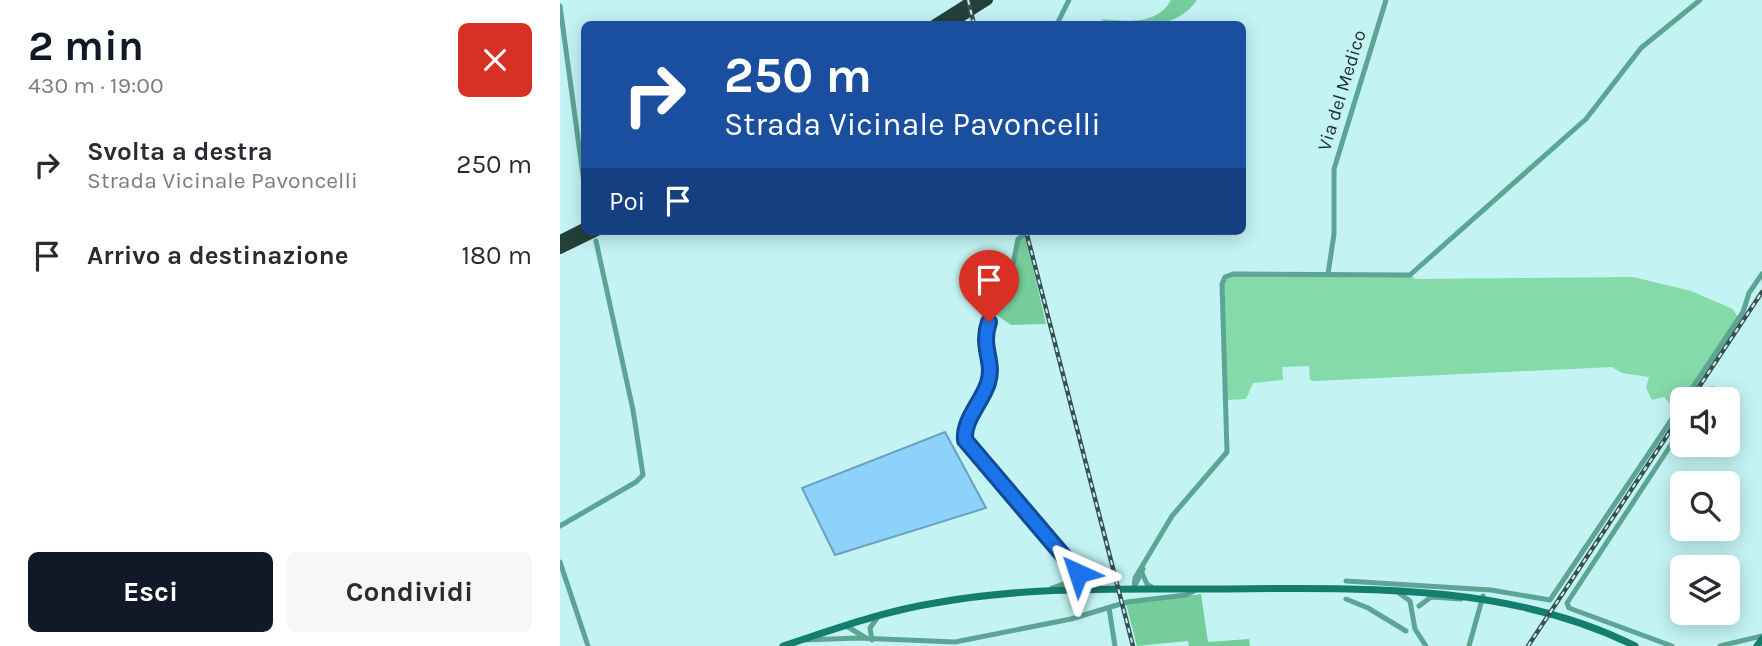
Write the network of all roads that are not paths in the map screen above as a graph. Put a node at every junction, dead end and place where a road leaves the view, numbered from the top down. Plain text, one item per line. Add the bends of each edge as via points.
1 (1069, 0) edge
2 (1386, 0) edge
3 (1700, 0) edge
4 (982, 1) edge
5 (560, 6) edge
6 (953, 19) edge
7 (1058, 21) edge
8 (581, 161) edge
9 (581, 230) edge
10 (1024, 235) edge
11 (596, 236) edge
12 (560, 240) edge
13 (560, 249) edge
14 (1328, 274) junction
15 (1762, 274) edge
16 (1693, 387) edge
17 (1670, 422) edge
18 (1670, 446) edge
19 (560, 526) edge
20 (560, 562) edge
21 (1143, 569) junction
22 (562, 571) edge
23 (1075, 573) junction
24 (1346, 582) dead end
25 (1130, 588) junction
26 (1049, 589) junction
27 (1080, 589) junction
28 (1105, 589) junction
29 (1155, 589) junction
30 (1197, 589) junction
31 (1382, 589) junction
32 (1484, 589) junction
33 (1420, 592) junction
34 (1463, 598) junction
35 (1346, 599) dead end
36 (1112, 606) junction
37 (1419, 606) junction
38 (1413, 611) junction
39 (877, 618) junction
40 (1414, 624) junction
41 (847, 627) junction
42 (1406, 631) dead end
43 (1644, 637) junction
44 (1762, 637) edge
45 (858, 638) junction
46 (804, 639) junction
47 (872, 640) junction
48 (588, 646) edge
49 (783, 646) edge
50 (1115, 646) edge
51 (1426, 646) edge
52 (1469, 646) edge
53 (1635, 646) edge
54 (1655, 646) edge
55 (1672, 646) edge
56 (1720, 646) edge
57 (1757, 646) edge

1 - 7 street
2 - 14 street, Via del Medico via 1334,169 1334,234
3 - 14 street via 1641,48 1586,119 1407,277
4 - 6 highway
5 - 8 street
9 - 12 highway
10 - 23 street via 1018,239 1011,274 986,330 989,378 965,429 965,440
11 - 13 highway
11 - 19 street via 643,475
14 - 21 street via 1233,274 1224,278 1227,452 1172,516
15 - 16 street
17 - 32 street via 1552,598
18 - 43 street via 1570,596 1569,608
20 - 22 street
21 - 25 street
21 - 29 street via 1147,584
22 - 48 street
23 - 26 street via 1069,582
23 - 27 street
23 - 28 street
24 - 32 street
25 - 28 main road
25 - 29 main road
26 - 27 main road
26 - 39 main road via 933,603
27 - 28 main road
29 - 30 main road
30 - 31 main road
30 - 36 street via 1186,595
31 - 33 main road
31 - 38 street via 1406,596
32 - 52 street
33 - 34 main road
33 - 37 street
33 - 38 street
34 - 37 street via 1431,597
34 - 53 main road via 1556,616
35 - 42 street
36 - 47 street via 1028,629 955,642
36 - 50 street
37 - 40 street
38 - 40 street
39 - 41 main road
39 - 47 street via 870,628
40 - 51 street
41 - 45 street via 848,635
41 - 46 main road
41 - 47 street
43 - 54 street
43 - 55 street
44 - 56 street
44 - 57 main road
45 - 46 street
45 - 47 street
46 - 49 main road

